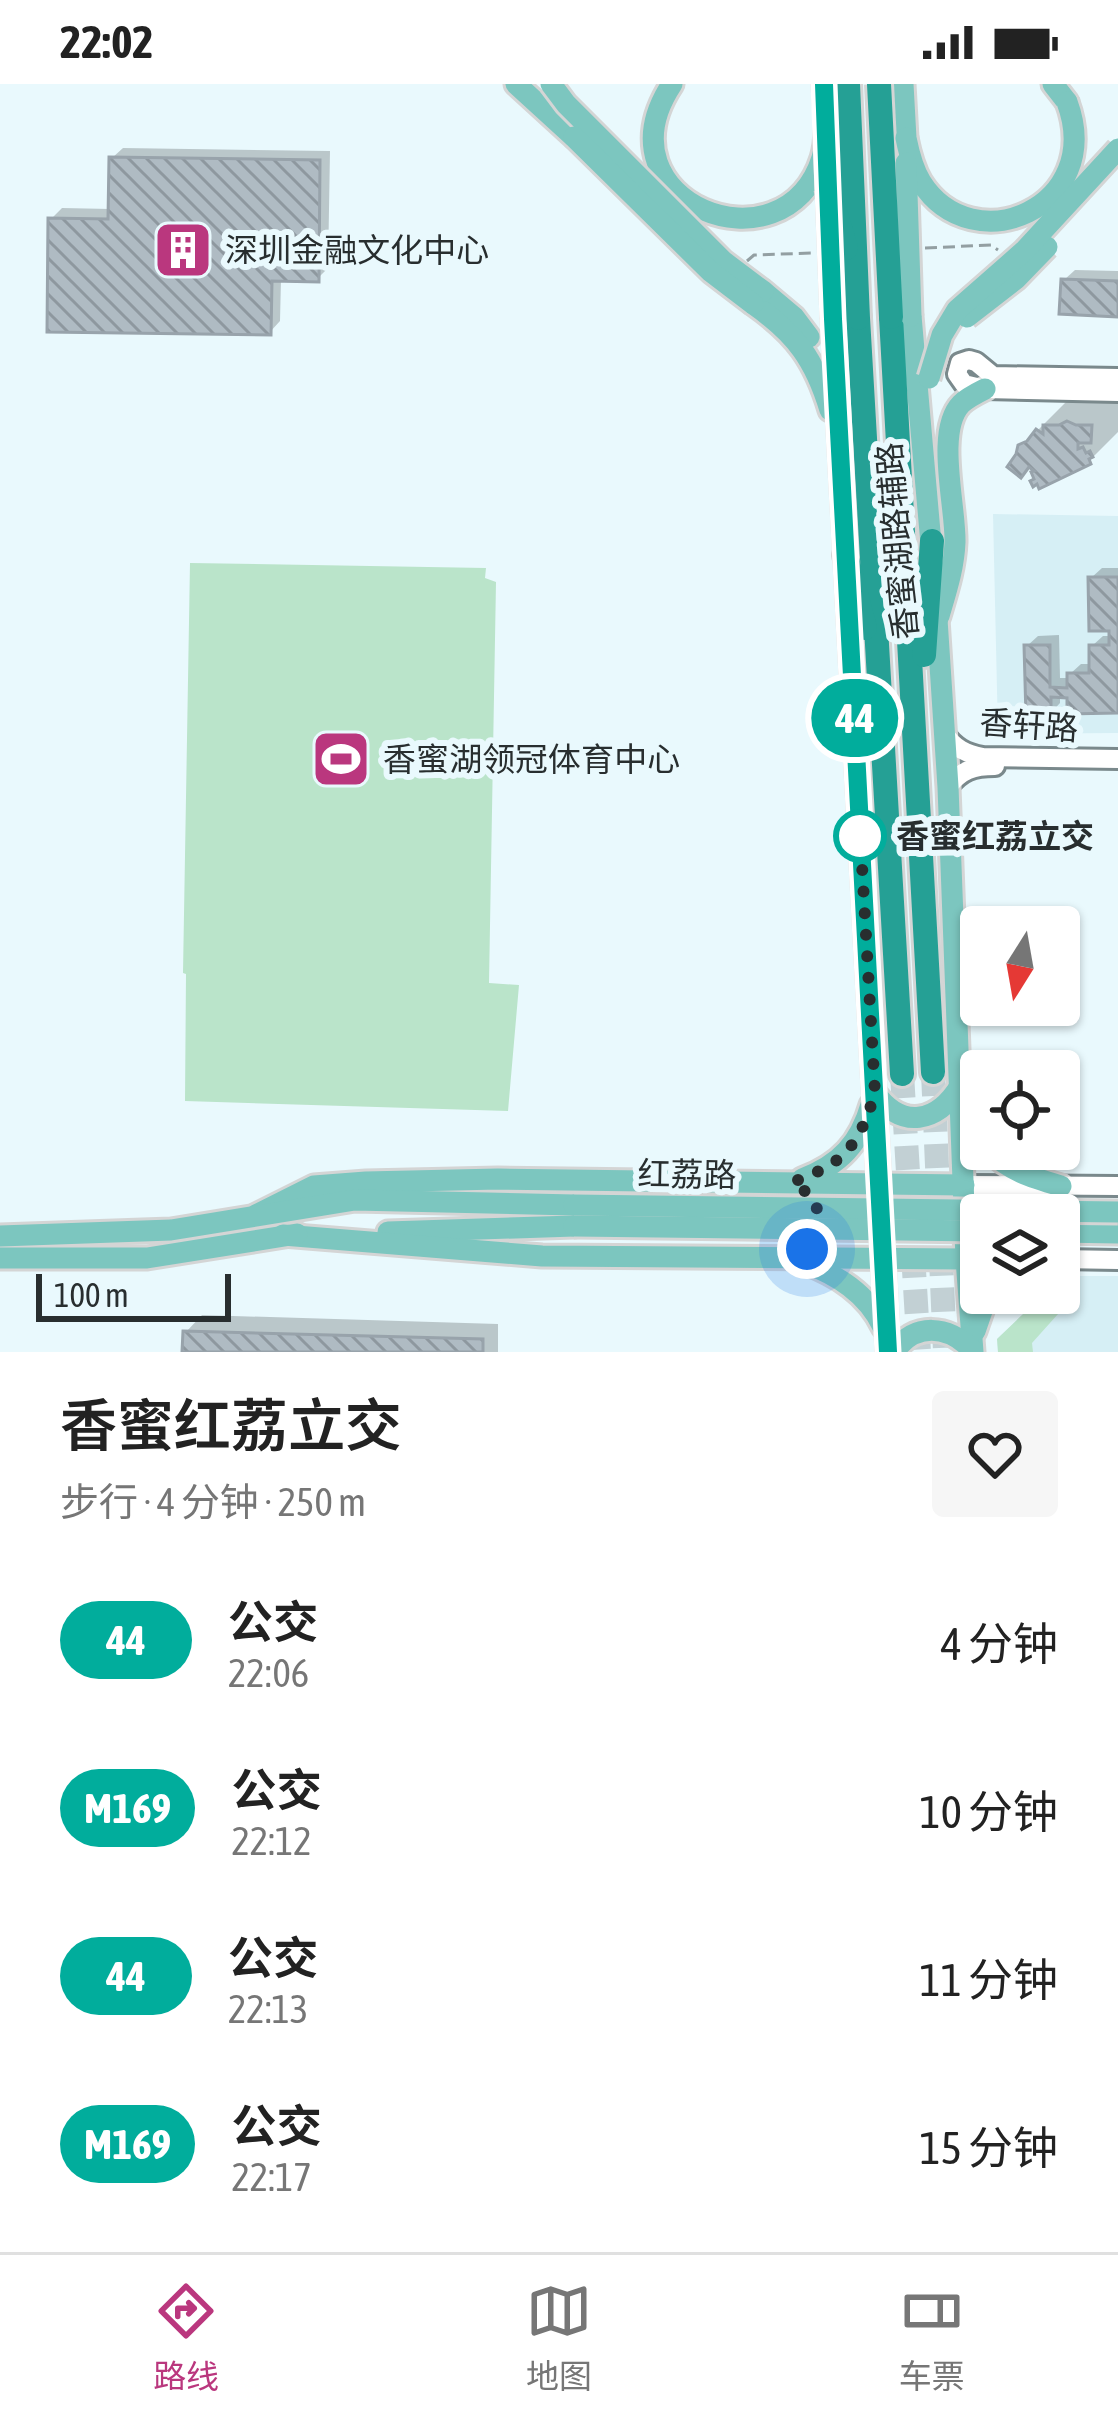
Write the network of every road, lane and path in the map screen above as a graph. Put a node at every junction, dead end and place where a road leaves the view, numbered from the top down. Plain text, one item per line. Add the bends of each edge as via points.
1 (516, 84) edge
2 (551, 84) edge
3 (672, 84) edge
4 (824, 84) edge
5 (848, 84) edge
6 (879, 84) edge
7 (903, 84) edge
8 (1060, 93) edge
9 (906, 138) junction
10 (826, 139) junction
11 (1118, 149) edge
12 (1118, 168) edge
13 (828, 188) junction
14 (857, 287) junction
15 (758, 297) junction
16 (901, 316) junction
17 (846, 319) junction
18 (929, 378) junction
19 (1118, 378) edge
20 (985, 389) junction
21 (1118, 392) edge
22 (838, 403) junction
23 (923, 442) junction
24 (841, 452) junction
25 (932, 542) junction
26 (847, 555) junction
27 (937, 622) junction
28 (880, 691) junction
29 (944, 734) junction
30 (917, 753) junction
31 (1118, 760) edge
32 (1118, 770) edge
33 (948, 787) junction
34 (933, 1072) tunnel mouth
35 (902, 1074) tunnel mouth
36 (960, 1086) joint
37 (875, 1093) junction
38 (963, 1170) edge
39 (1015, 1170) edge
40 (792, 1182) junction
41 (880, 1183) junction
42 (964, 1185) junction
43 (1061, 1186) junction
44 (1118, 1186) edge
45 (965, 1194) edge
46 (1049, 1194) edge
47 (1118, 1212) edge
48 (256, 1215) junction
49 (574, 1216) junction
50 (960, 1230) edge
51 (1080, 1232) edge
52 (1118, 1233) edge
53 (283, 1235) junction
54 (0, 1236) edge
55 (0, 1258) edge
56 (791, 1258) junction
57 (883, 1258) junction
58 (960, 1259) edge
59 (1080, 1259) edge
60 (1118, 1260) edge
61 (973, 1314) edge
62 (980, 1314) edge
63 (890, 1347) edge
64 (972, 1351) edge

1 - 15 main road, bridge via 711,272
2 - 15 main road, bridge
3 - 10 main road via 654,128 656,158 670,187 697,210 736,219 785,206 809,184
4 - 10 main road, 香蜜湖路辅路
5 - 14 highway, bridge
6 - 16 highway, bridge
7 - 9 main road, 香蜜湖路辅路
8 - 9 main road, bridge via 1075,146 1068,174 1024,215 951,210 921,182
9 - 16 main road, 香蜜湖路辅路, bridge
10 - 13 main road, 香蜜湖路辅路, bridge
11 - 18 main road, bridge via 957,310
12 - 18 main road, bridge via 1025,270 963,321
13 - 14 highway, bridge
13 - 17 main road, 香蜜湖路辅路, bridge
14 - 17 highway, bridge
15 - 22 main road via 781,304 807,334
15 - 24 main road via 812,362
16 - 23 main road, 香蜜湖路辅路
16 - 30 highway
17 - 22 main road, 香蜜湖路辅路
17 - 28 highway
18 - 23 main road
19 - 20 street via 994,376 963,361 960,381
20 - 21 street
20 - 27 main road via 950,422 955,542
22 - 24 main road, 香蜜湖路辅路
23 - 25 main road, 香蜜湖路辅路
24 - 26 main road, 香蜜湖路辅路
25 - 27 main road, 香蜜湖路辅路
25 - 30 highway
26 - 28 highway
26 - 37 main road, 香蜜湖路辅路
27 - 29 main road, 香蜜湖路辅路
28 - 35 highway
29 - 31 street, 香轩路 via 982,757
29 - 33 main road, 香蜜湖路辅路
30 - 34 highway
32 - 33 street, 香轩路 via 983,766 957,774
33 - 36 main road, 香蜜湖路辅路
36 - 37 main road via 941,1111 917,1118 892,1111
37 - 40 main road via 847,1153
37 - 41 main road, 香蜜湖路辅路
38 - 42 main road, 香蜜湖路辅路
39 - 43 main road
40 - 41 main road, 红荔路
40 - 48 main road, 红荔路 via 366,1182 314,1186
40 - 56 main road via 815,1201 819,1219 807,1249
41 - 42 main road, 红荔路
41 - 57 main road, 香蜜湖路辅路
42 - 43 street
42 - 45 main road, 香蜜湖路辅路
43 - 44 street
43 - 46 street
47 - 49 main road, 红荔路, bridge
48 - 49 main road, 红荔路 via 355,1199
48 - 54 main road, 红荔路 via 171,1229
49 - 50 main road, 红荔路, bridge
49 - 53 main road, 红荔路
51 - 52 main road
53 - 55 main road, 红荔路 via 147,1258
53 - 56 main road, 红荔路 via 542,1256
56 - 57 main road, 红荔路
56 - 63 main road via 856,1290
57 - 58 main road, 红荔路
57 - 63 main road, 香蜜湖路辅路
59 - 60 street
61 - 64 main road, 香蜜湖路辅路
62 - 64 main road
63 - 64 main road via 923,1330 950,1333

